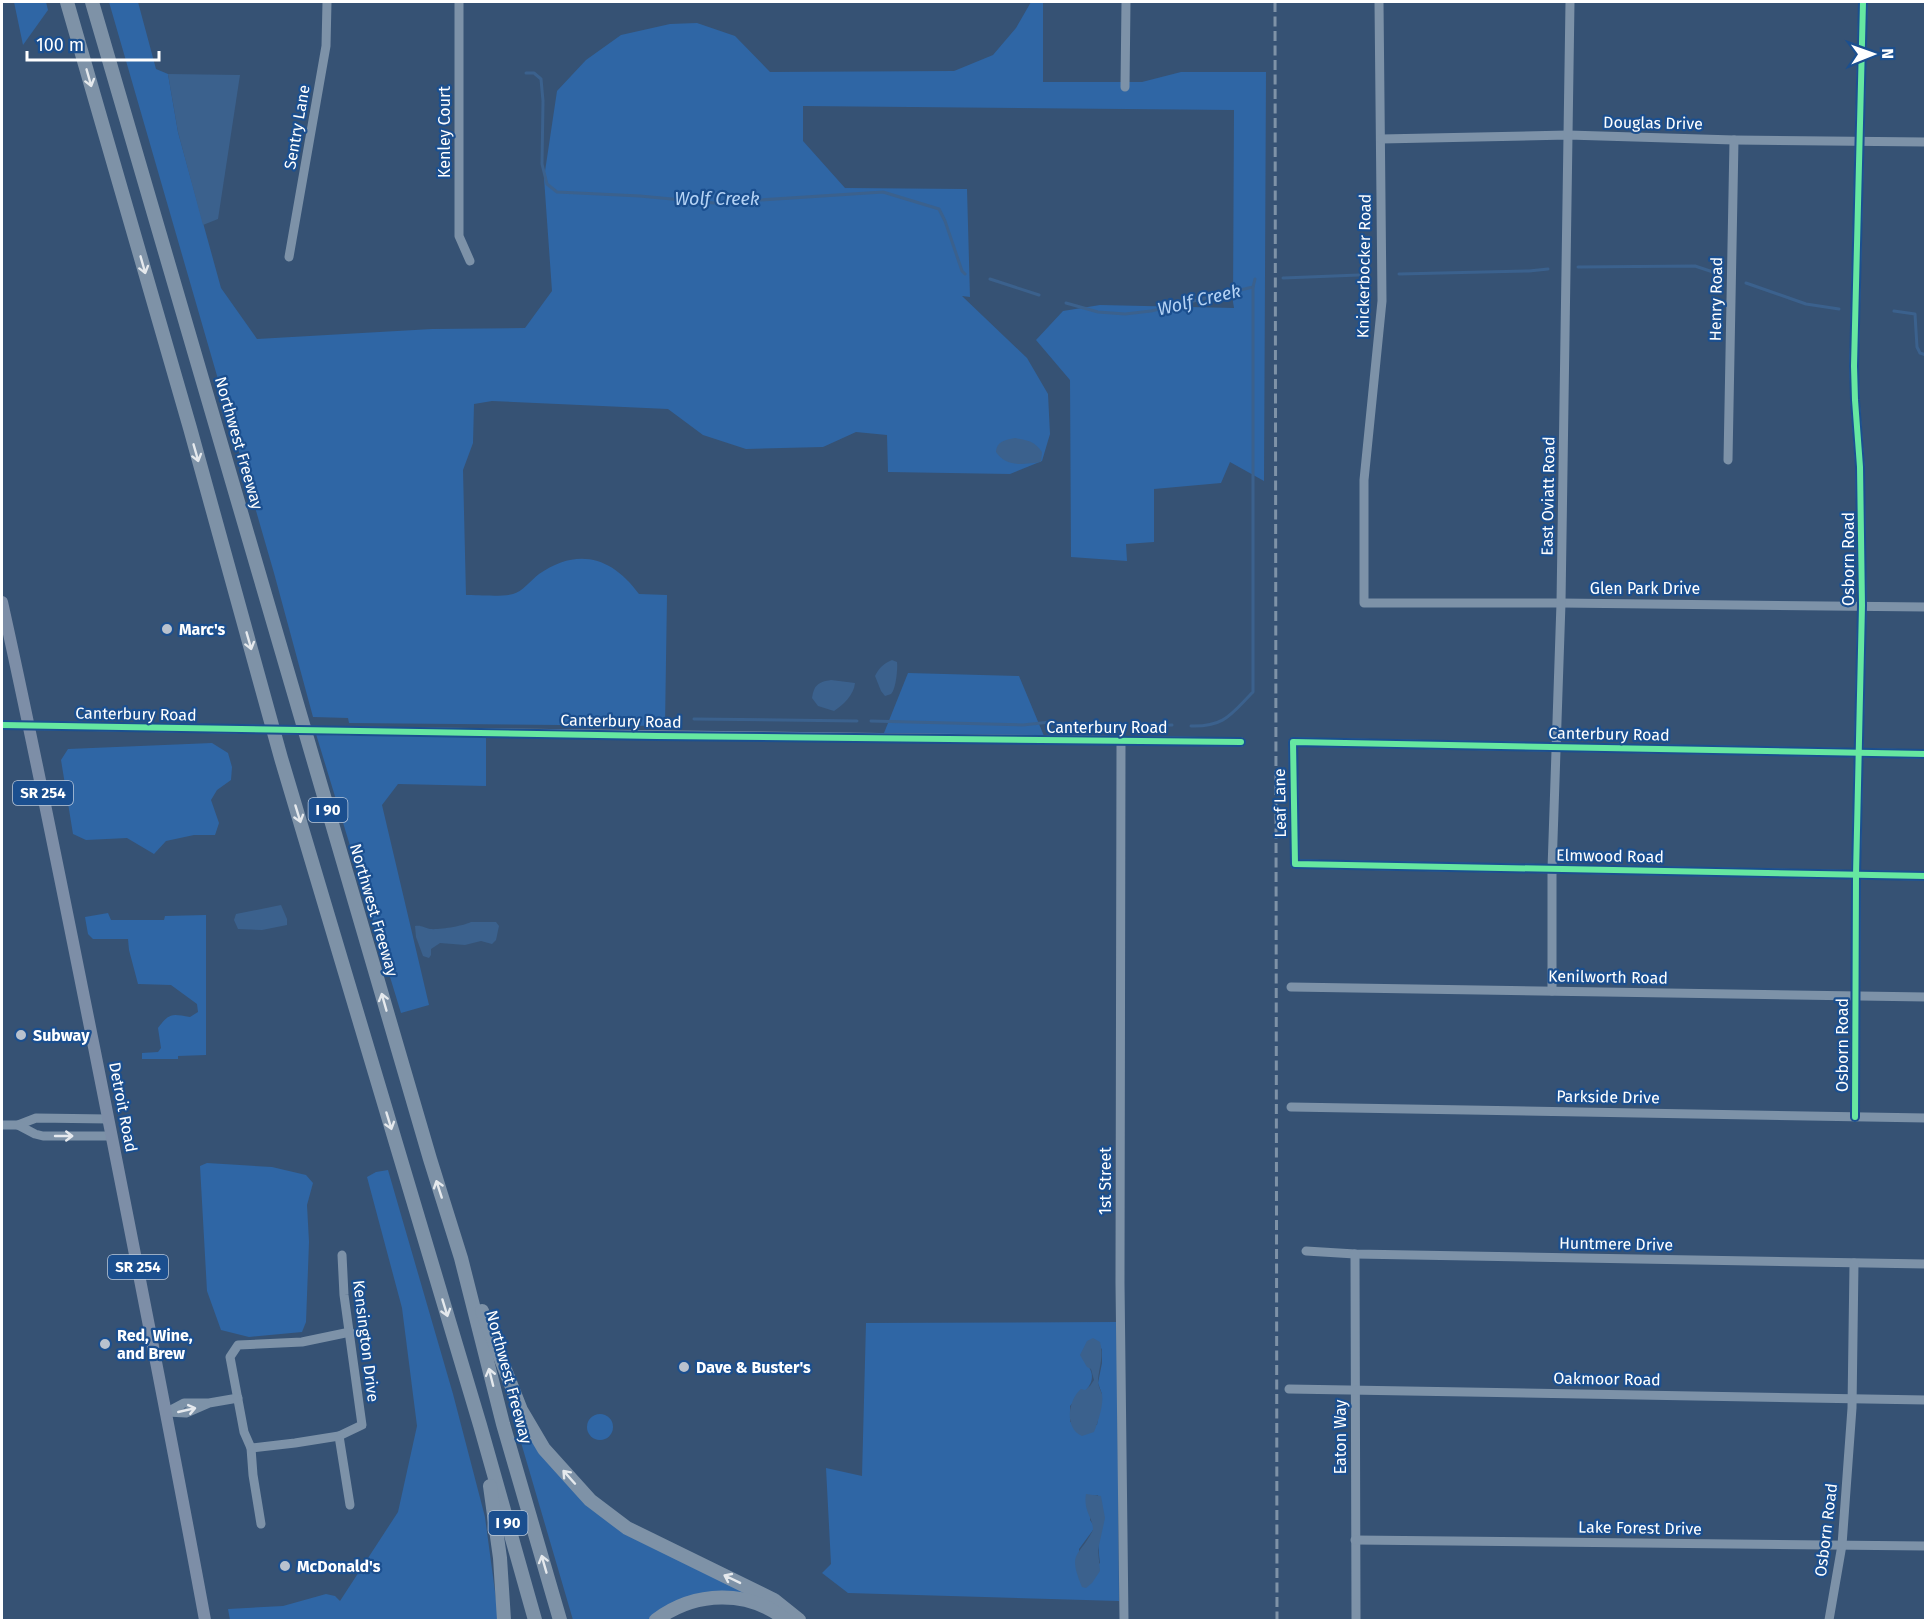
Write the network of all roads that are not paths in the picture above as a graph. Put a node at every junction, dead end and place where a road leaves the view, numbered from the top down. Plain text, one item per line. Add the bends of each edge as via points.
1 (67, 2) edge
2 (92, 2) edge
3 (327, 2) edge
4 (459, 2) edge
5 (1126, 2) edge
6 (1379, 2) edge
7 (1570, 2) edge
8 (1863, 2) edge
9 (1125, 87) dead end
10 (1568, 135) junction
11 (1381, 139) junction
12 (1734, 140) junction
13 (1861, 140) junction
14 (1926, 141) edge
15 (289, 257) dead end
16 (470, 261) dead end
17 (1728, 459) dead end
18 (2, 602) edge
19 (1364, 603) joint
20 (1561, 603) junction
21 (1862, 605) junction
22 (1926, 607) edge
23 (2, 725) edge
24 (30, 725) junction
25 (1121, 741) junction
26 (1293, 741) joint
27 (1241, 742) dead end
28 (1555, 746) junction
29 (1858, 752) junction
30 (1926, 754) edge
31 (1295, 864) joint
32 (1552, 869) junction
33 (1856, 875) junction
34 (1926, 876) edge
35 (1291, 987) dead end
36 (1551, 991) junction
37 (1855, 996) junction
38 (1926, 997) edge
39 (1291, 1107) dead end
40 (1855, 1117) junction
41 (1926, 1118) edge
42 (109, 1119) junction
43 (2, 1125) edge
44 (18, 1125) junction
45 (112, 1136) junction
46 (1306, 1251) dead end
47 (1354, 1254) junction
48 (342, 1255) dead end
49 (461, 1258) junction
50 (1854, 1263) junction
51 (1926, 1264) edge
52 (350, 1332) junction
53 (1289, 1389) dead end
54 (1355, 1390) junction
55 (238, 1398) junction
56 (1852, 1398) junction
57 (1926, 1400) edge
58 (167, 1412) junction
59 (480, 1425) junction
60 (339, 1436) junction
61 (251, 1448) junction
62 (350, 1504) dead end
63 (261, 1524) dead end
64 (1355, 1540) junction
65 (1842, 1545) junction
66 (1926, 1546) edge
67 (205, 1620) edge
68 (504, 1620) edge
69 (535, 1620) edge
70 (560, 1620) edge
71 (656, 1620) edge
72 (786, 1620) edge
73 (799, 1620) edge
74 (1124, 1620) edge
75 (1356, 1620) edge
76 (1828, 1620) edge

1 -> 59 highway, I 90 via 285,769
49 -> 2 highway, Northwest Freeway / I 90
3 - 15 street, Sentry Lane via 326,46
4 - 16 street, Kenley Court via 459,236
5 - 9 street
6 - 11 street, Knickerbocker Road
7 - 10 street, East Oviatt Road
8 - 13 street, Osborn Road
10 - 11 street, Douglas Drive
10 - 12 street, Douglas Drive
10 - 20 street, East Oviatt Road
11 - 19 street, Knickerbocker Road via 1382,301 1364,480
12 - 13 street, Douglas Drive
12 - 17 street, Henry Road
13 - 14 street, Douglas Drive
13 - 21 street, Osborn Road via 1854,366
18 - 24 main road, Detroit Road / SR 254
19 - 20 street, Glen Park Drive
20 - 21 street, Glen Park Drive
20 - 28 street, East Oviatt Road
21 - 22 street, Glen Park Drive
21 - 29 street, Osborn Road
23 - 24 street, Canterbury Road
24 - 25 street, Canterbury Road, bridge
24 - 42 main road, Detroit Road / SR 254
25 - 27 street, Canterbury Road
25 - 74 street, 1st Street
26 - 28 street, Canterbury Road
26 - 31 street, Leaf Lane
28 - 29 street, Canterbury Road
28 - 32 street, East Oviatt Road
29 - 30 street, Canterbury Road
29 - 33 street, Osborn Road
31 - 32 street, Elmwood Road
32 - 33 street, Elmwood Road
32 - 36 street, East Oviatt Road
33 - 34 street, Elmwood Road
33 - 37 street, Osborn Road
35 - 36 street, Kenilworth Road
36 - 37 street, Kenilworth Road
37 - 38 street, Kenilworth Road
37 - 40 street, Osborn Road
39 - 40 street, Parkside Drive
40 - 41 street, Parkside Drive
42 - 44 street via 36,1118
42 - 45 main road, Detroit Road / SR 254
43 - 44 street
44 -> 45 street via 43,1136
45 - 58 main road, Detroit Road / SR 254
46 - 47 street, Huntmere Drive
47 - 50 street, Huntmere Drive
47 - 54 street, Eaton Way
48 - 52 street, Kensington Drive
70 -> 49 highway, Northwest Freeway / I 90 via 503,1424
73 -> 49 highway via 774,1600 627,1528 590,1500 544,1449 521,1410
50 - 51 street, Huntmere Drive
50 - 56 street, Osborn Road
52 - 55 street via 302,1342 238,1346 230,1357
52 - 60 street, Kensington Drive via 362,1425
53 - 54 street, Oakmoor Road
54 - 56 street, Oakmoor Road
54 - 64 street, Eaton Way
55 - 58 street via 184,1403
55 - 61 street
56 - 57 street, Oakmoor Road
56 - 65 street, Osborn Road
58 - 67 main road, Detroit Road / SR 254
59 - 68 highway via 498,1546
59 - 69 highway, I 90
60 - 61 street, Kensington Drive
60 - 62 street
61 - 63 street
64 - 65 street, Lake Forest Drive
64 - 75 street, Eaton Way
65 - 66 street, Lake Forest Drive
65 - 76 street, Osborn Road
71 - 72 highway via 672,1609 713,1597 756,1603

